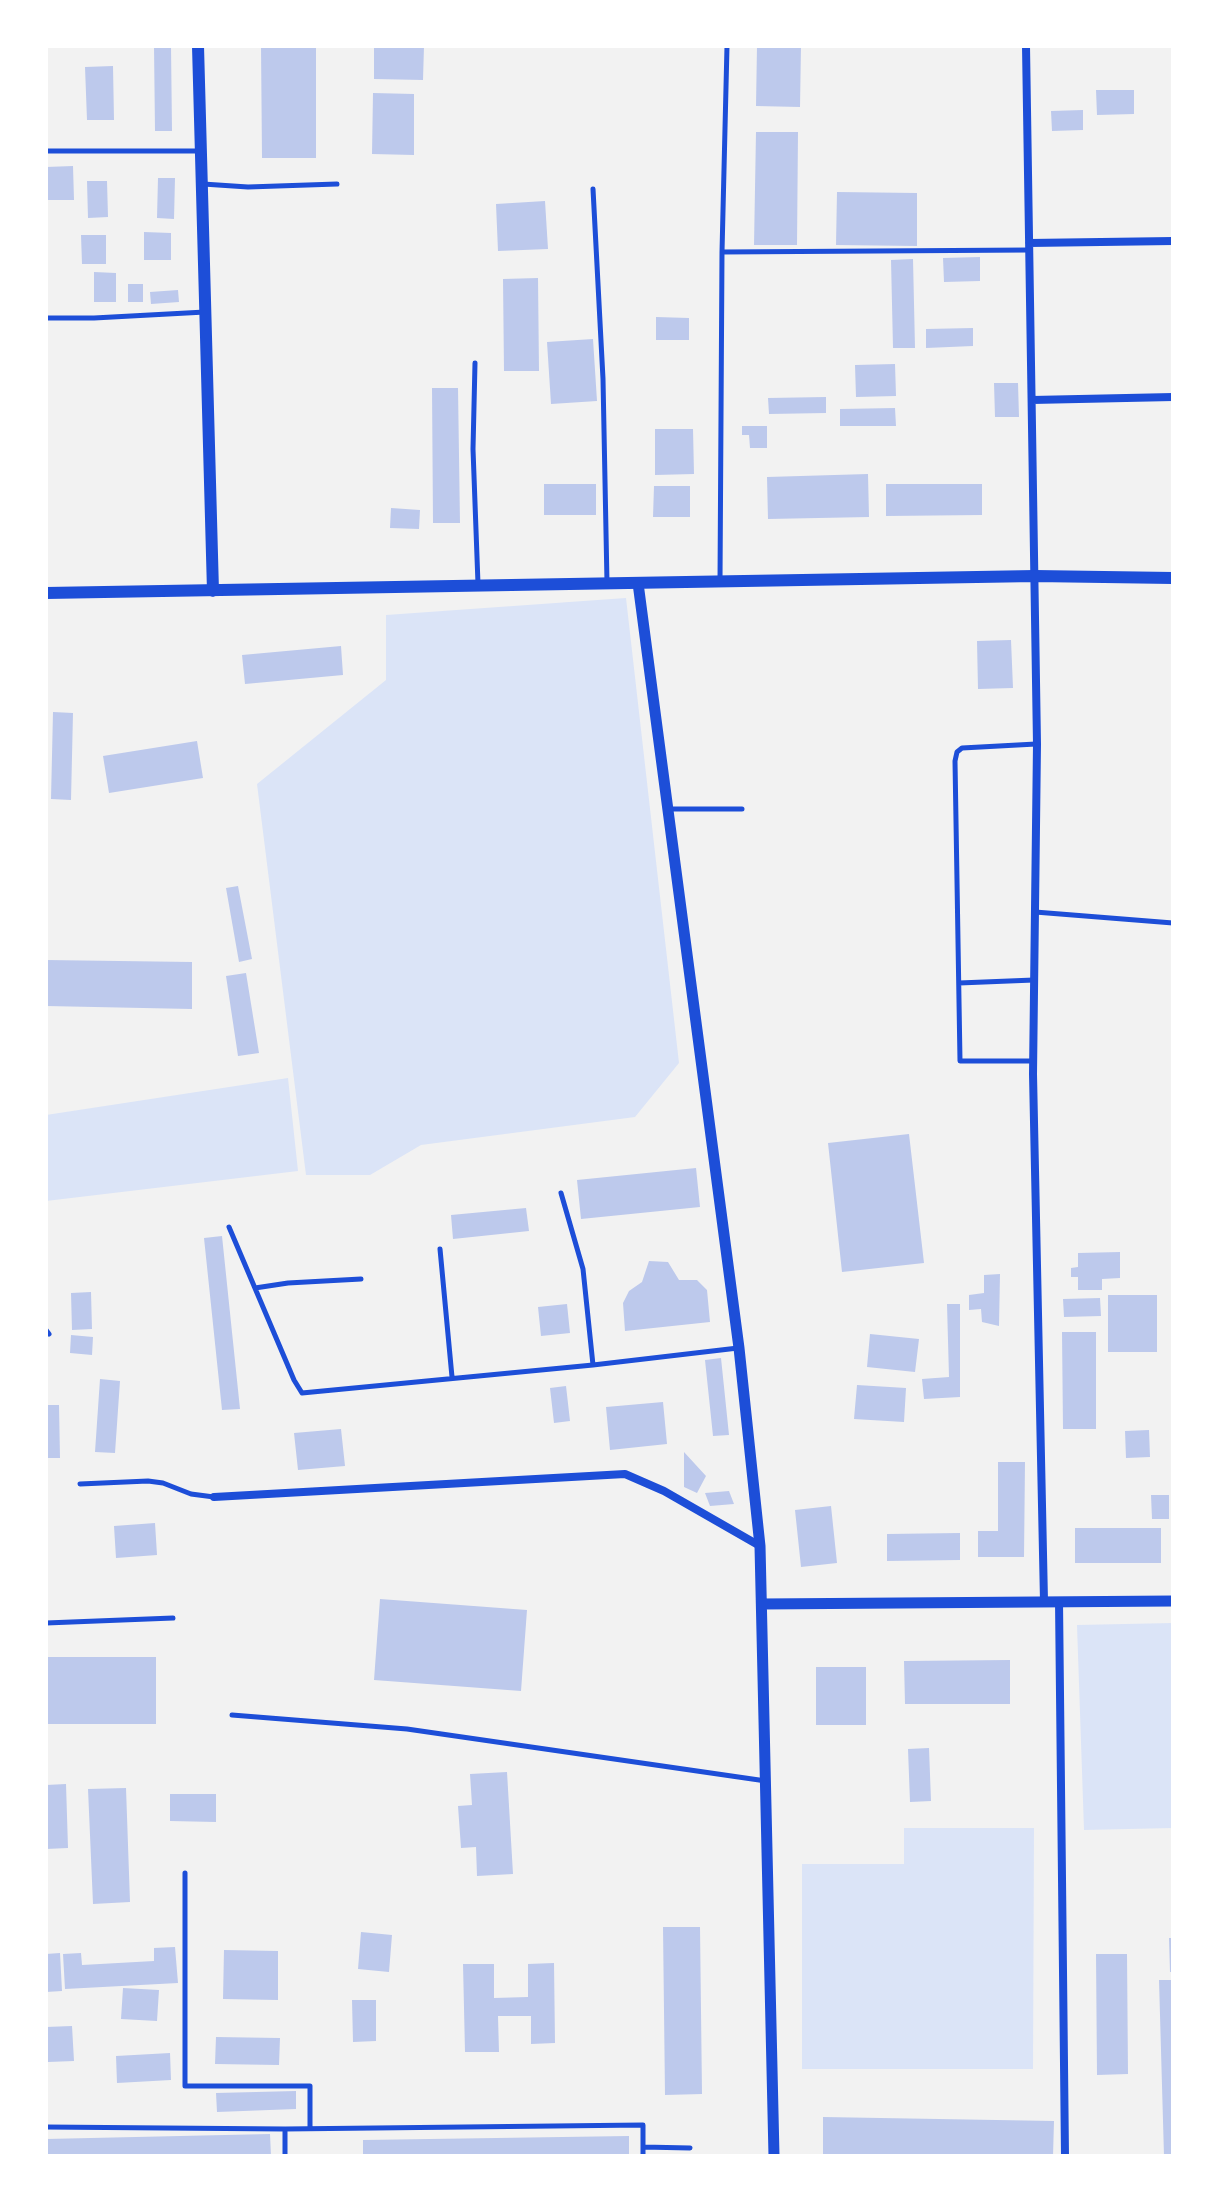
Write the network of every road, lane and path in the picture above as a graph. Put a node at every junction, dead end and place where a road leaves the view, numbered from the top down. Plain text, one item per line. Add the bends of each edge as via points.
1 (198, 46) edge
2 (727, 46) edge
3 (1026, 46) edge
4 (46, 151) edge
5 (202, 151) junction
6 (202, 184) junction
7 (337, 184) dead end
8 (593, 189) dead end
9 (1173, 241) edge
10 (1029, 246) junction
11 (722, 252) junction
12 (206, 312) junction
13 (46, 318) edge
14 (475, 363) dead end
15 (1173, 397) edge
16 (1032, 400) junction
17 (1035, 576) junction
18 (1173, 578) edge
19 (720, 582) junction
20 (638, 583) junction
21 (607, 584) junction
22 (479, 585) junction
23 (213, 591) junction
24 (46, 593) edge
25 (1037, 744) junction
26 (668, 809) junction
27 (742, 809) dead end
28 (1035, 912) junction
29 (1173, 923) edge
30 (1034, 980) junction
31 (959, 983) junction
32 (1033, 1061) junction
33 (561, 1193) dead end
34 (229, 1227) dead end
35 (440, 1249) dead end
36 (361, 1279) dead end
37 (255, 1288) junction
38 (739, 1348) junction
39 (593, 1365) junction
40 (452, 1377) junction
41 (80, 1484) dead end
42 (214, 1497) joint
43 (760, 1546) junction
44 (1044, 1601) junction
45 (1059, 1601) junction
46 (1173, 1601) edge
47 (762, 1604) junction
48 (173, 1618) dead end
49 (46, 1623) edge
50 (232, 1715) dead end
51 (766, 1781) junction
52 (185, 1873) dead end
53 (46, 2127) edge
54 (310, 2127) junction
55 (285, 2129) junction
56 (643, 2147) junction
57 (690, 2148) dead end
58 (285, 2156) edge
59 (643, 2156) edge
60 (774, 2156) edge
61 (1065, 2156) edge

1 - 5 main road
2 - 11 lane
3 - 10 street
4 - 5 lane
5 - 6 main road
6 - 7 lane
6 - 12 main road
8 - 21 lane
9 - 10 street
10 - 11 lane
10 - 16 street
11 - 19 lane
12 - 13 lane
12 - 23 main road
14 - 22 lane
15 - 16 street
16 - 17 street
17 - 18 main road
17 - 19 main road
17 - 25 street
19 - 20 main road
20 - 21 main road
20 - 26 street
21 - 22 main road
22 - 23 main road
23 - 24 main road
25 - 28 street
25 - 31 lane via 957,752
26 - 27 lane
26 - 38 street
28 - 29 lane
28 - 30 street
30 - 31 lane
30 - 32 street
31 - 32 lane via 960,1061
32 - 44 street
33 - 39 lane via 583,1269
34 - 37 lane
35 - 40 lane
36 - 37 lane
37 - 40 lane via 302,1393
38 - 39 lane
38 - 43 street
39 - 40 lane
41 - 42 lane via 148,1481
42 - 43 street via 625,1474
43 - 47 street
44 - 45 street
44 - 47 street
45 - 46 street
45 - 61 street
47 - 51 street
48 - 49 lane
50 - 51 lane via 407,1729
51 - 60 street
52 - 54 lane via 185,2086 310,2086
53 - 55 lane
54 - 55 lane
54 - 56 lane via 643,2125
55 - 58 lane
56 - 57 lane
56 - 59 lane

